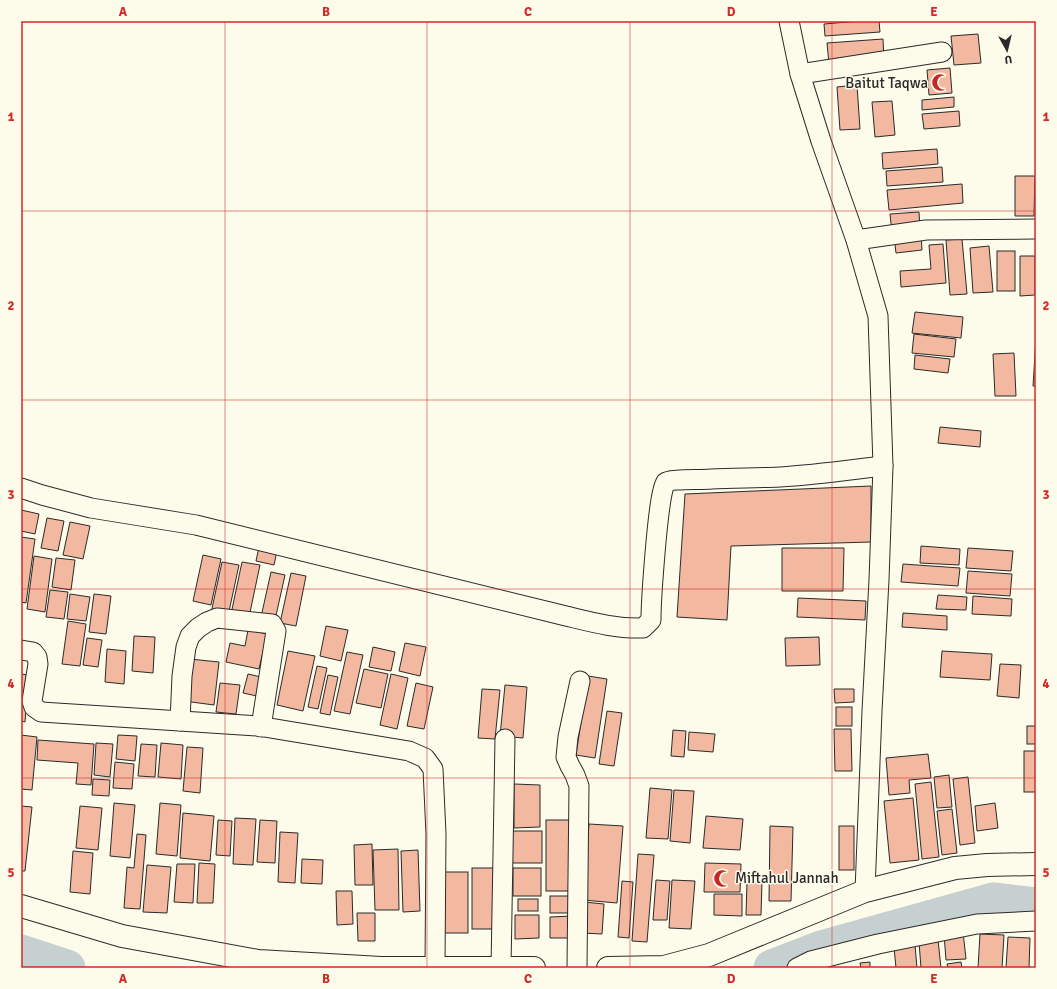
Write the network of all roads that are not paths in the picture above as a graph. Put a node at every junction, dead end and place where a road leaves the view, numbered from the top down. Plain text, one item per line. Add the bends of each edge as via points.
1 (789, 21) edge
2 (942, 52) dead end
3 (800, 74) junction
4 (1036, 229) edge
5 (856, 240) junction
6 (883, 466) junction
7 (21, 488) edge
8 (21, 650) edge
9 (580, 681) dead end
10 (180, 721) junction
11 (261, 727) junction
12 (505, 739) dead end
13 (1036, 864) edge
14 (866, 891) junction
15 (21, 906) edge
16 (1036, 921) edge
17 (807, 966) edge
18 (435, 967) edge
19 (489, 968) edge
20 (534, 968) edge
21 (577, 968) edge
22 (608, 968) edge

1 - 3 street
2 - 3 street
3 - 5 street
4 - 5 street via 926,230
5 - 6 street via 878,316
6 - 7 street via 779,477 666,481 660,509 651,620 643,628 609,626 196,525 91,508
6 - 14 street
8 - 10 street via 33,652 37,657 32,701 34,707 41,712
9 - 21 street via 566,757 579,786
10 - 11 street
10 - 11 street via 186,647 190,636 198,628 217,618 272,624 276,631
11 - 18 street via 409,751 425,758 433,769 436,834
12 - 19 street
13 - 14 street via 955,868
14 - 22 street via 709,955 664,967
15 - 18 street via 122,936 258,961 381,968
16 - 17 street via 977,924 878,944
18 - 19 street
19 - 20 street

